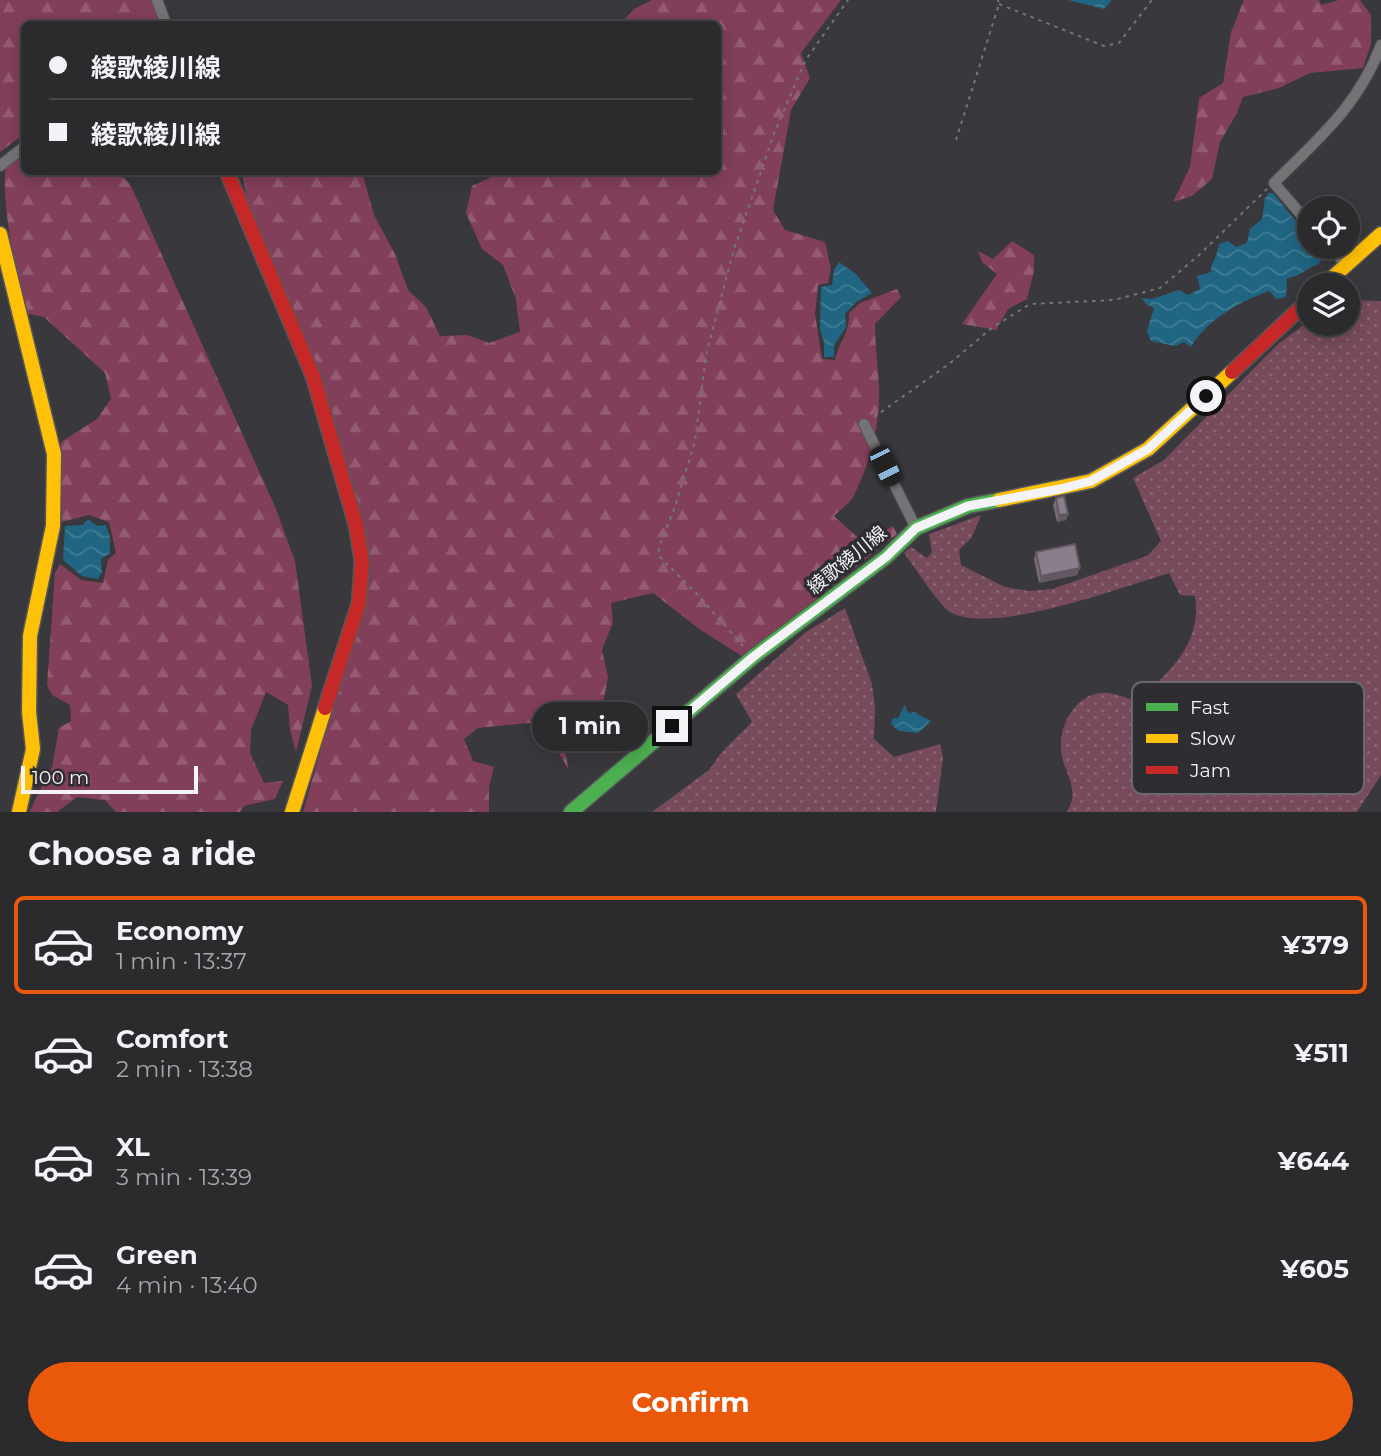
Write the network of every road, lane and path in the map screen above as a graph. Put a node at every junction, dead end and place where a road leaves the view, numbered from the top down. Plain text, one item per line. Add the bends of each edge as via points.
1 (158, 0) edge
2 (848, 0) edge
3 (998, 0) edge
4 (1152, 0) edge
5 (999, 4) junction
6 (165, 21) edge
7 (1381, 45) edge
8 (956, 141) dead end
9 (21, 149) edge
10 (0, 166) edge
11 (229, 175) edge
12 (1274, 183) junction
13 (1297, 210) edge
14 (0, 234) edge
15 (1381, 234) edge
16 (1341, 259) edge
17 (1346, 264) junction
18 (1337, 273) edge
19 (1297, 311) edge
20 (864, 424) joint
21 (916, 528) junction
22 (753, 657) junction
23 (19, 812) edge
24 (292, 812) edge
25 (571, 812) edge

1 - 6 street
2 - 22 path via 805,61 757,181 706,355 695,441 659,547 659,556
3 - 5 path
4 - 5 path via 1119,43 1104,46
5 - 8 path
7 - 12 street via 1345,112
9 - 10 street
11 - 24 street via 313,376 362,561 359,603
12 - 13 street
12 - 20 path via 1160,288 1114,300 1030,304
14 - 23 street via 54,454 53,526 30,636 33,749
15 - 17 street
16 - 17 street
17 - 18 street
19 - 21 street, 綾歌綾川線 via 1148,449 1120,466 1091,481 968,506
20 - 21 street
21 - 22 street, 綾歌綾川線 via 886,557
22 - 25 street, 綾歌綾川線

